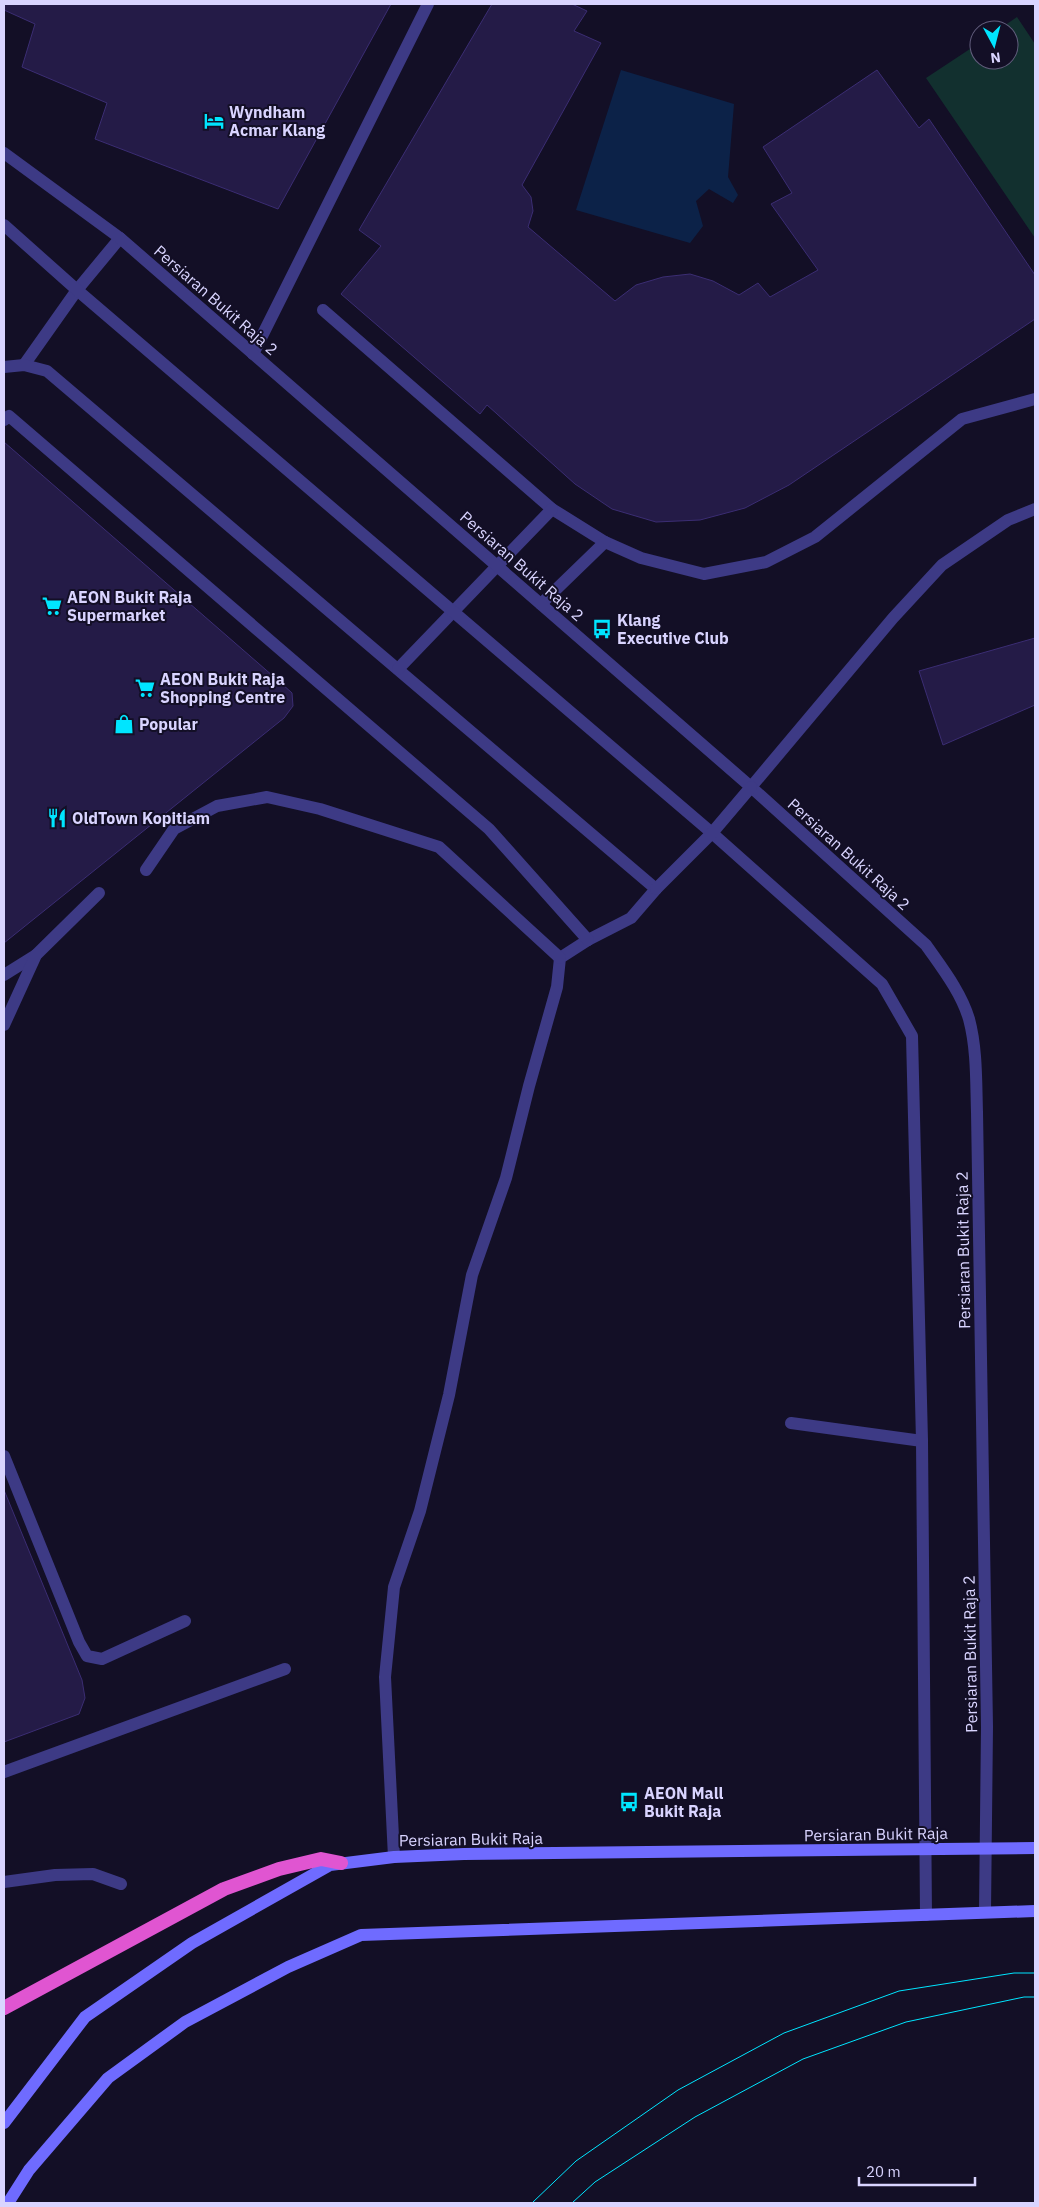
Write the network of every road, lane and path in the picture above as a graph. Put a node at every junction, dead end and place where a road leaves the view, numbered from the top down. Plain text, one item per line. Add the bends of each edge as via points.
1 (428, 4) edge
2 (4, 153) edge
3 (4, 225) edge
4 (120, 238) junction
5 (77, 290) junction
6 (323, 310) dead end
7 (253, 354) junction
8 (24, 364) junction
9 (4, 367) edge
10 (1035, 399) edge
11 (6, 418) edge
12 (1035, 508) edge
13 (552, 509) junction
14 (605, 542) junction
15 (497, 566) junction
16 (542, 604) junction
17 (452, 612) junction
18 (398, 670) junction
19 (751, 787) junction
20 (712, 834) junction
21 (146, 870) dead end
22 (656, 889) junction
23 (99, 893) dead end
24 (588, 940) junction
25 (36, 955) junction
26 (560, 958) junction
27 (4, 975) edge
28 (4, 1025) edge
29 (791, 1423) dead end
30 (922, 1441) junction
31 (4, 1456) edge
32 (185, 1620) dead end
33 (285, 1669) dead end
34 (4, 1772) edge
35 (985, 1848) junction
36 (1035, 1848) edge
37 (926, 1850) junction
38 (394, 1857) junction
39 (341, 1863) junction
40 (4, 1882) edge
41 (121, 1884) dead end
42 (1035, 1911) edge
43 (985, 1912) junction
44 (926, 1915) junction
45 (4, 2008) edge
46 (4, 2123) edge
47 (8, 2203) edge

1 - 7 street
2 - 4 street, Persiaran Bukit Raja 2
3 - 5 street
4 - 5 street
4 - 7 street, Persiaran Bukit Raja 2
5 - 8 street
5 - 17 street
6 - 13 street
7 - 15 street, Persiaran Bukit Raja 2
8 - 9 street
8 - 18 street via 47,371
10 - 14 street via 962,419 815,537 766,562 704,574 641,558
11 - 24 street via 489,828
12 - 19 street via 1008,520 942,565 893,618
13 - 14 street
13 - 15 street
14 - 16 street
15 - 16 street, Persiaran Bukit Raja 2
15 - 17 street
16 - 19 street, Persiaran Bukit Raja 2
17 - 18 street
17 - 20 street
18 - 22 street
19 - 20 street
19 - 35 street, Persiaran Bukit Raja 2 via 926,945 948,976 968,1019 975,1061 977,1112 987,1726
20 - 22 street
20 - 30 street via 882,984 912,1036
21 - 26 street via 174,829 217,806 267,797 320,809 439,847
22 - 24 street via 631,918
23 - 25 street
24 - 26 street
25 - 27 street
25 - 28 street
26 - 38 street via 557,987 506,1178 472,1275 449,1395 420,1511 394,1587 385,1677
29 - 30 street
30 - 37 street
31 - 32 street via 87,1656 102,1659
33 - 34 street
35 - 36 main road, Persiaran Bukit Raja
35 - 37 main road, Persiaran Bukit Raja
35 - 43 street, Persiaran Bukit Raja 2
37 - 38 main road, Persiaran Bukit Raja
37 - 44 street
38 - 39 main road, Persiaran Bukit Raja
39 - 45 highway via 321,1859 312,1861 224,1889
39 - 46 main road, Persiaran Bukit Raja via 330,1865 192,1943 85,2017
40 - 41 street via 55,1874 93,1874
42 - 43 main road
43 - 44 main road
44 - 47 main road via 361,1935 288,1966 185,2022 108,2078 29,2170

